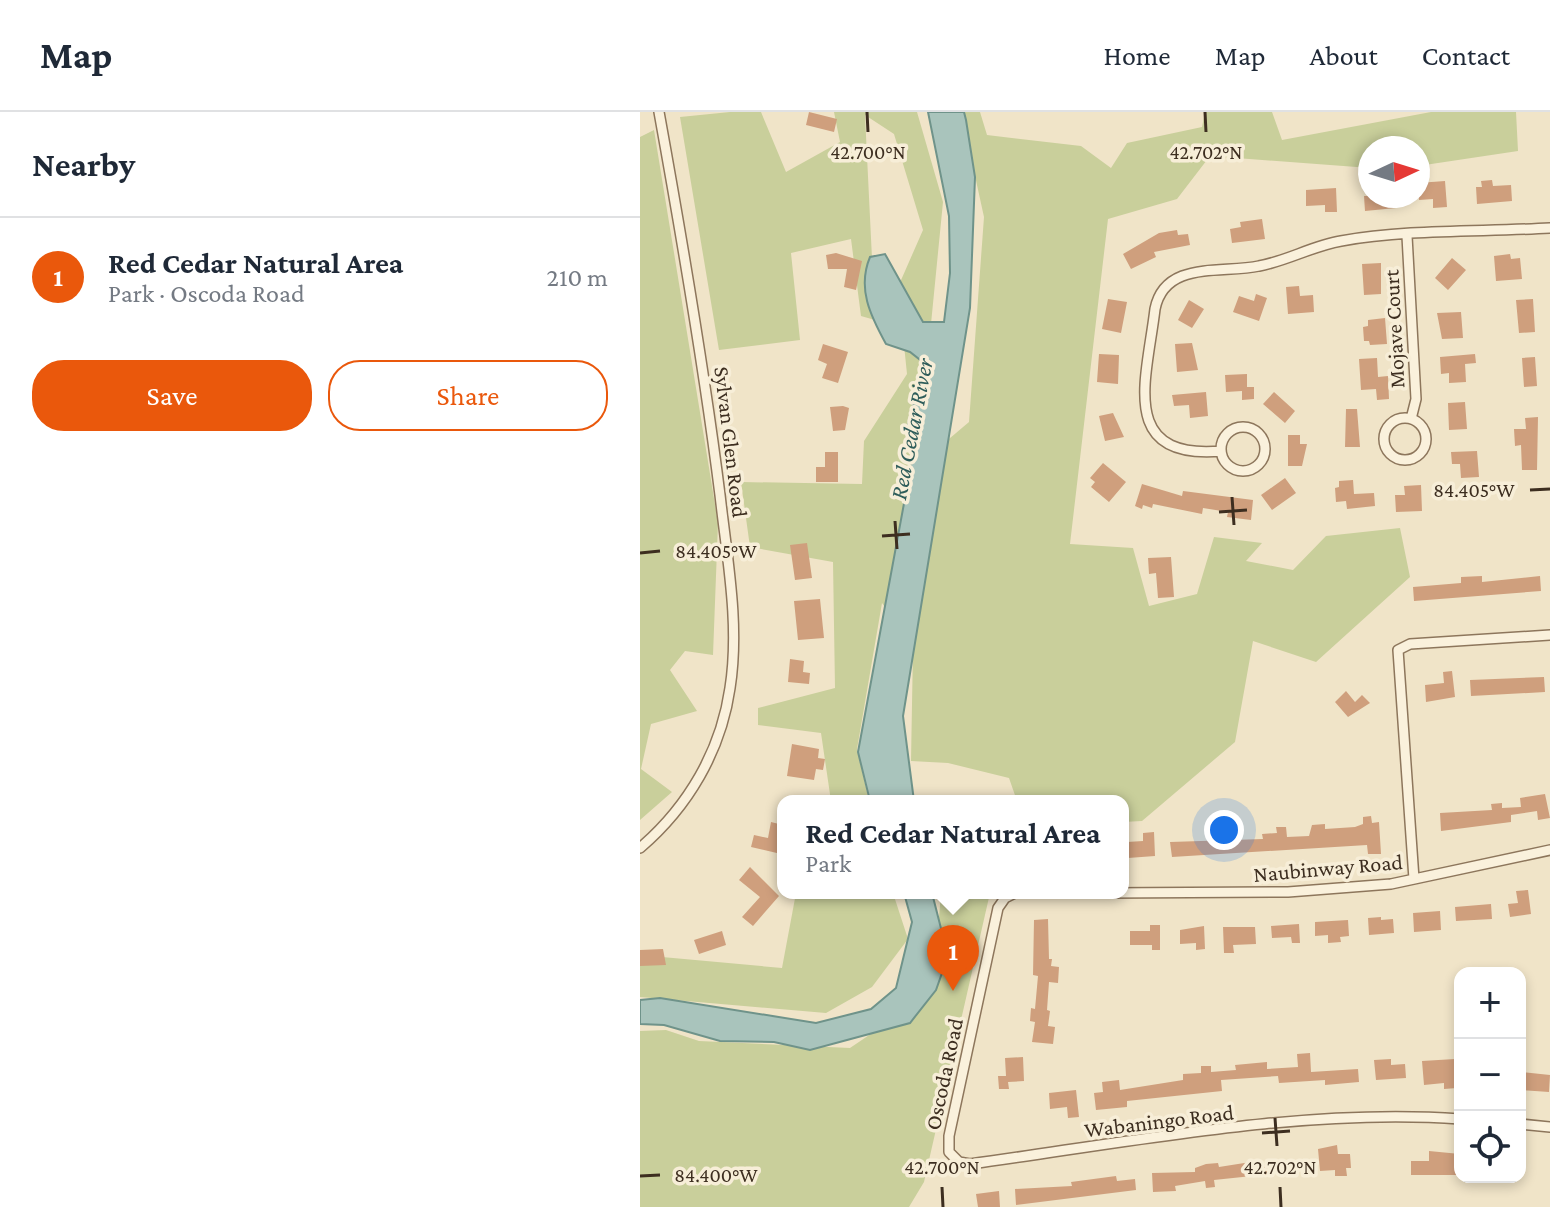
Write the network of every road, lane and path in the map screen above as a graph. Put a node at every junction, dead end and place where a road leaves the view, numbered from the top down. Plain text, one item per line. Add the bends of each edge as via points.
1 (659, 112) edge
2 (1550, 228) edge
3 (1407, 236) junction
4 (1411, 419) junction
5 (1221, 451) junction
6 (1550, 635) edge
7 (640, 848) edge
8 (1550, 850) edge
9 (1414, 879) junction
10 (1129, 893) edge
11 (1004, 899) edge
12 (1454, 1119) edge
13 (1526, 1125) edge
14 (1550, 1127) edge
15 (959, 1162) joint

1 - 7 street, Sylvan Glen Road via 712,429 733,654 730,690 707,765 676,811
2 - 3 street
3 - 4 street, Mojave Court via 1416,399
3 - 5 street via 1340,241 1259,266 1185,273 1166,285 1155,309 1146,419 1159,439 1177,450
4 - 4 street, Mojave Court via 1393,421 1384,434 1387,449 1399,459 1414,458 1425,446 1424,431
5 - 5 street via 1229,466 1245,471 1260,464 1265,447 1258,432 1241,427 1226,434
6 - 9 street via 1400,648 1396,657
8 - 9 street, Naubinway Road
9 - 10 street, Naubinway Road via 1288,892
11 - 15 street, Oscoda Road via 998,908 949,1136 948,1148
12 - 15 street, Wabaningo Road via 1298,1123
13 - 14 street

